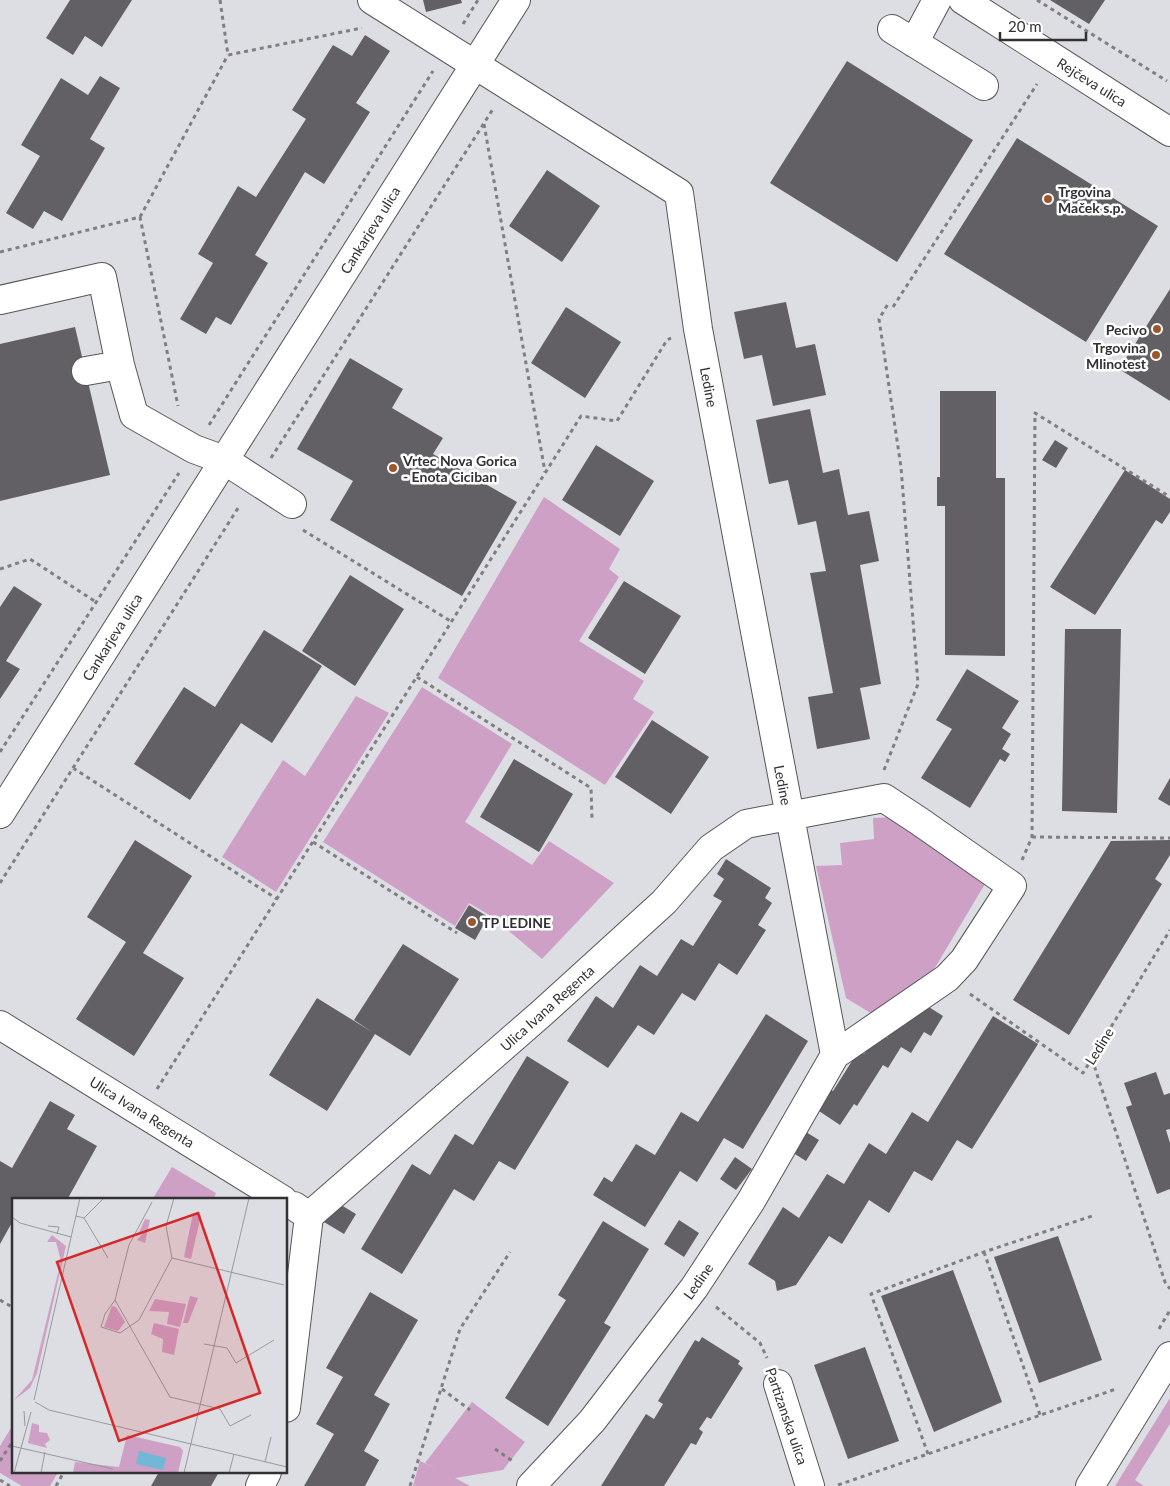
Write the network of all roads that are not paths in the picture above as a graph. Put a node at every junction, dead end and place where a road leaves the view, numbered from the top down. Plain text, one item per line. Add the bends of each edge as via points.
1 (372, 0) edge
2 (516, 0) edge
3 (937, 0) edge
4 (963, 0) edge
5 (475, 64) junction
6 (984, 86) dead end
7 (1170, 132) edge
8 (0, 300) edge
9 (120, 365) junction
10 (86, 371) dead end
11 (224, 460) junction
12 (296, 516) road end
13 (0, 814) edge
14 (789, 816) junction
15 (0, 1025) edge
16 (835, 1054) junction
17 (280, 1198) edge
18 (288, 1203) edge
19 (309, 1216) junction
20 (1170, 1356) edge
21 (778, 1384) road end
22 (288, 1391) edge
23 (266, 1474) edge
24 (260, 1486) edge
25 (531, 1486) edge
26 (810, 1486) edge
27 (1090, 1486) edge

1 - 5 street, Ledine
2 - 5 street, Cankarjeva ulica
3 - 6 street via 903,36
4 - 7 street, Rejčeva ulica
5 - 11 street, Cankarjeva ulica
5 - 14 street, Ledine via 679,193 698,329
8 - 9 street via 102,277
9 - 10 street
9 - 11 street via 134,415 194,449
11 - 12 street
11 - 13 street, Cankarjeva ulica
14 - 16 street, Ledine
14 - 16 street, Ledine via 884,798 1012,886 964,960 948,978
14 - 19 street, Ulica Ivana Regenta via 746,824 711,848 664,902
15 - 17 street, Ulica Ivana Regenta
16 - 25 street, Ledine via 751,1200 694,1288 592,1421
18 - 19 street, Ulica Ivana Regenta
19 - 22 street
20 - 27 street
21 - 26 street, Partizanska ulica
23 - 24 street

